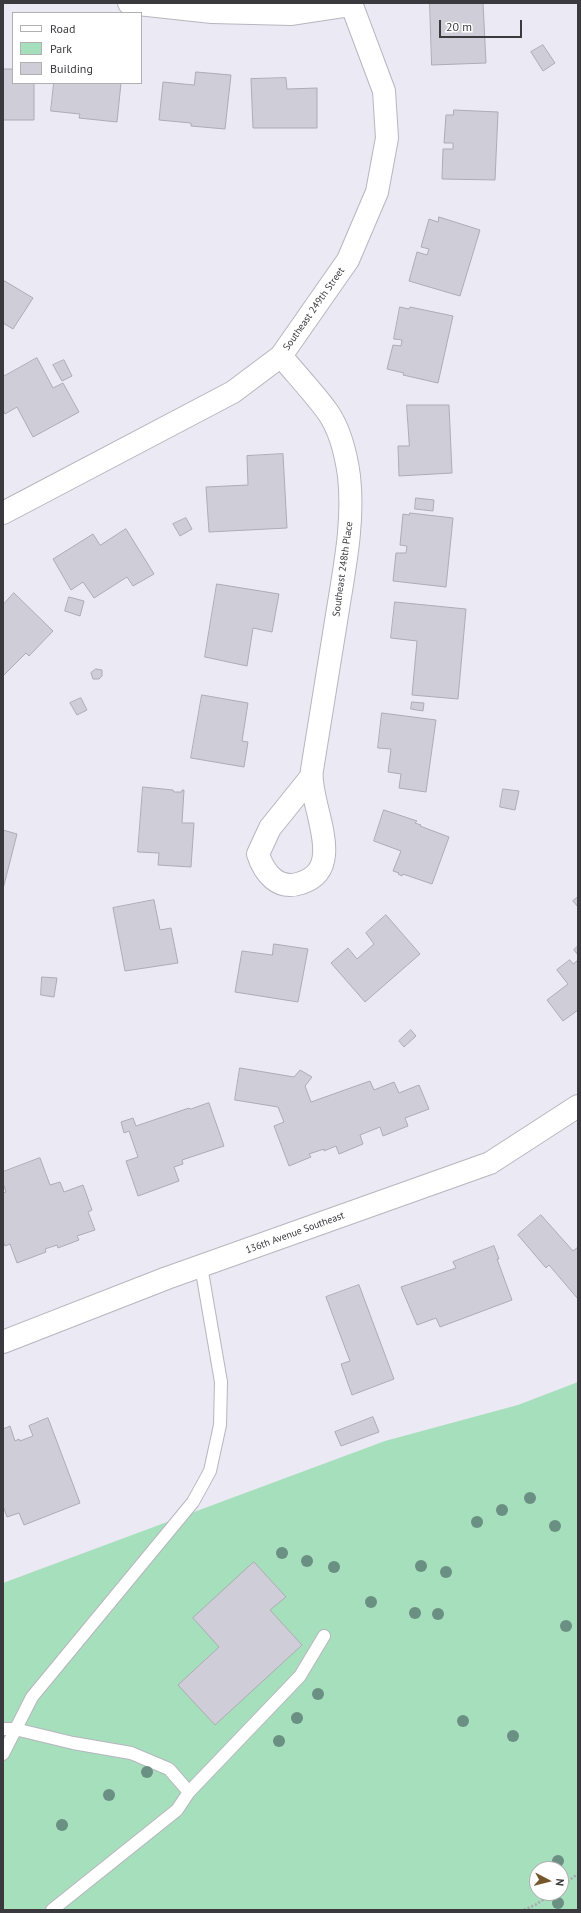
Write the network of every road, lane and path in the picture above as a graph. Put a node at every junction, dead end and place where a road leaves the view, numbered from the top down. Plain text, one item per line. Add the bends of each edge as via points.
1 (129, 3) edge
2 (351, 4) edge
3 (281, 356) junction
4 (3, 513) edge
5 (311, 777) dead end
6 (578, 1106) edge
7 (201, 1266) junction
8 (3, 1342) edge
9 (324, 1636) dead end
10 (9, 1729) edge
11 (3, 1754) edge
12 (189, 1792) junction
13 (578, 1874) edge
14 (569, 1880) edge
15 (541, 1901) edge
16 (52, 1910) edge
17 (524, 1910) edge

1 - 2 street via 212,12 292,14
2 - 3 street, Southeast 249th Street via 384,91 387,138 377,192 348,260
3 - 4 street, Southeast 249th Street via 233,392
3 - 5 street, Southeast 248th Place via 328,412 343,446 349,476 351,525
6 - 7 street, 136th Avenue Southeast via 490,1163
7 - 8 street, 136th Avenue Southeast
7 - 10 lane via 221,1382 220,1425 210,1471 193,1502 32,1697
9 - 12 lane via 300,1676
10 - 11 lane
10 - 12 lane via 131,1753 169,1768
12 - 16 lane via 177,1810
13 - 14 path
15 - 17 path

